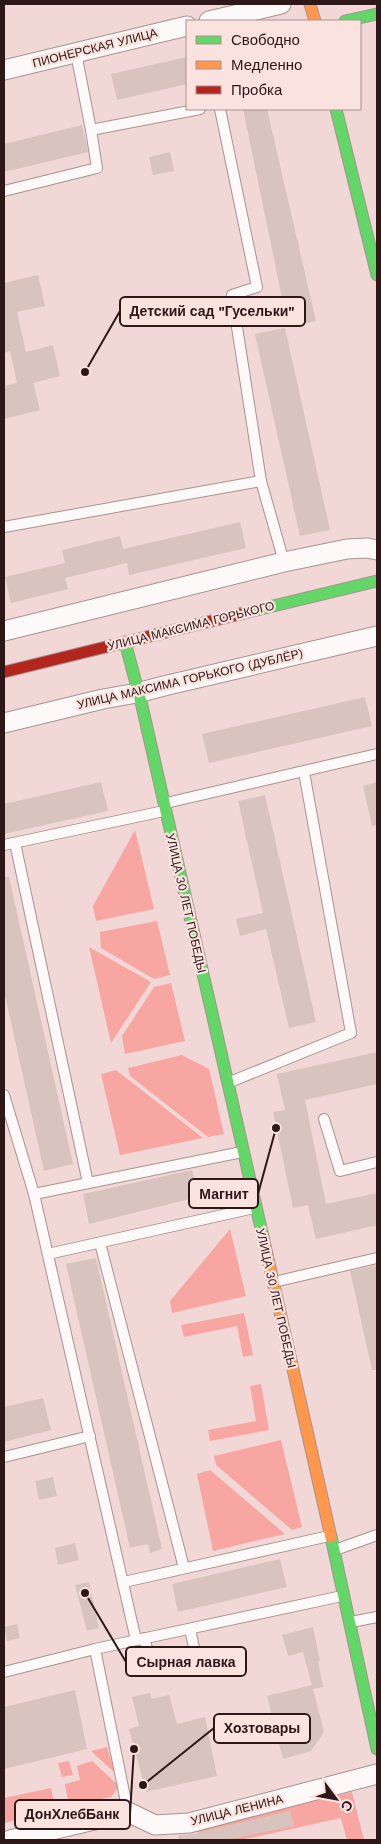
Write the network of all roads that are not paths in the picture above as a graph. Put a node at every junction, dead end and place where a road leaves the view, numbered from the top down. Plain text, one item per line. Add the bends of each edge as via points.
1 (281, 4) edge
2 (310, 4) edge
3 (377, 14) edge
4 (213, 20) edge
5 (314, 20) edge
6 (350, 20) edge
7 (186, 26) edge
8 (76, 53) junction
9 (4, 70) edge
10 (195, 110) edge
11 (220, 110) edge
12 (336, 110) edge
13 (91, 130) junction
14 (4, 191) edge
15 (377, 275) edge
16 (261, 481) junction
17 (4, 527) edge
18 (377, 550) edge
19 (284, 562) junction
20 (377, 581) edge
21 (4, 631) edge
22 (377, 636) edge
23 (125, 642) junction
24 (4, 672) edge
25 (137, 693) junction
26 (4, 723) edge
27 (377, 754) edge
28 (304, 772) junction
29 (164, 807) junction
30 (15, 843) junction
31 (4, 845) edge
32 (227, 1083) junction
33 (4, 1095) edge
34 (6, 1112) edge
35 (324, 1119) dead end
36 (243, 1152) junction
37 (377, 1162) edge
38 (88, 1183) junction
39 (34, 1194) junction
40 (256, 1207) junction
41 (100, 1243) junction
42 (48, 1254) junction
43 (377, 1258) edge
44 (272, 1282) junction
45 (90, 1436) junction
46 (4, 1457) edge
47 (330, 1535) junction
48 (377, 1535) edge
49 (334, 1550) junction
50 (184, 1568) junction
51 (124, 1582) junction
52 (344, 1596) junction
53 (377, 1617) edge
54 (350, 1622) junction
55 (190, 1629) junction
56 (140, 1640) junction
57 (95, 1649) junction
58 (4, 1672) edge
59 (377, 1750) edge
60 (377, 1774) edge
61 (128, 1812) junction
62 (156, 1833) edge
63 (10, 1840) edge

1 - 4 street
2 - 5 street
3 - 6 street
7 - 8 street, ПИОНЕРСКАЯ УЛИЦА
8 - 9 street, ПИОНЕРСКАЯ УЛИЦА
8 - 13 lane
10 - 13 lane
11 - 16 lane via 257,287 232,295
12 - 15 street
13 - 14 lane via 97,168
16 - 17 lane
16 - 19 lane
18 - 19 street via 347,549
19 - 21 street
20 - 23 street, УЛИЦА МАКСИМА ГОРЬКОГО
22 - 25 street, УЛИЦА МАКСИМА ГОРЬКОГО (ДУБЛЁР)
23 - 24 street, УЛИЦА МАКСИМА ГОРЬКОГО
23 - 25 street, УЛИЦА 30 ЛЕТ ПОБЕДЫ
25 - 26 street, УЛИЦА МАКСИМА ГОРЬКОГО (ДУБЛЁР)
25 - 29 street, УЛИЦА 30 ЛЕТ ПОБЕДЫ
27 - 28 lane
28 - 29 lane
28 - 32 lane via 351,1033
29 - 30 lane
29 - 32 street, УЛИЦА 30 ЛЕТ ПОБЕДЫ
30 - 31 lane
30 - 38 lane
32 - 36 street, УЛИЦА 30 ЛЕТ ПОБЕДЫ
33 - 34 lane
34 - 39 lane
35 - 37 lane via 340,1171
36 - 38 lane
36 - 40 street, УЛИЦА 30 ЛЕТ ПОБЕДЫ
38 - 39 lane
39 - 42 lane
40 - 41 lane
40 - 44 street, УЛИЦА 30 ЛЕТ ПОБЕДЫ
41 - 42 lane
41 - 50 lane
42 - 45 lane
43 - 44 lane
44 - 47 street, УЛИЦА 30 ЛЕТ ПОБЕДЫ
45 - 46 lane
45 - 51 lane
47 - 49 street, УЛИЦА 30 ЛЕТ ПОБЕДЫ
47 - 50 lane
48 - 49 lane
49 - 52 street, УЛИЦА 30 ЛЕТ ПОБЕДЫ
50 - 51 lane
51 - 56 lane
52 - 54 street, УЛИЦА 30 ЛЕТ ПОБЕДЫ
52 - 55 lane
53 - 54 lane
54 - 59 street, УЛИЦА 30 ЛЕТ ПОБЕДЫ
55 - 56 lane
55 - 56 lane via 196,1657 152,1666
56 - 57 lane
57 - 58 lane
57 - 61 lane
60 - 62 street, УЛИЦА ЛЕНИНА
61 - 62 street, УЛИЦА ЛЕНИНА
61 - 63 street

